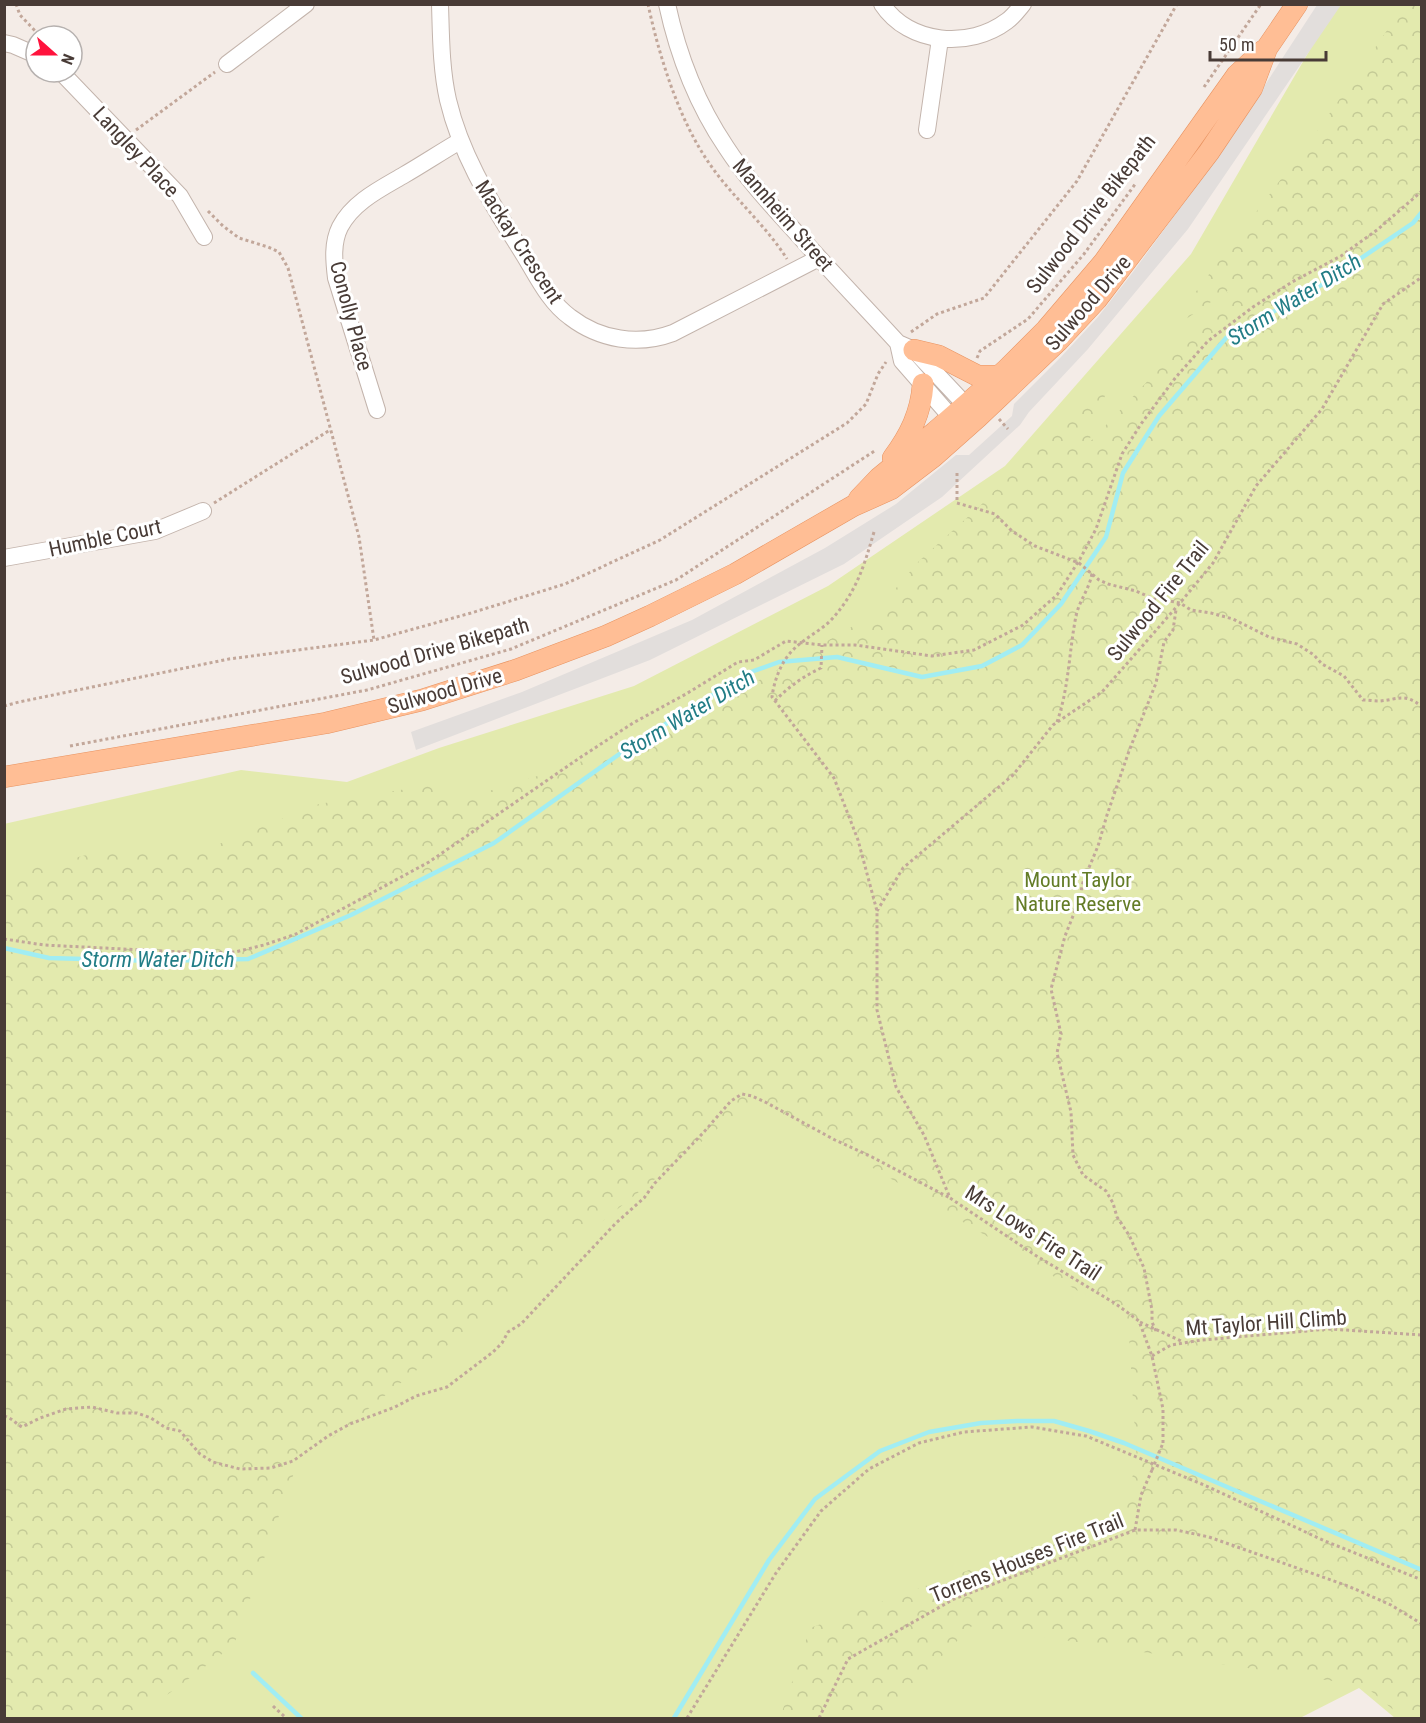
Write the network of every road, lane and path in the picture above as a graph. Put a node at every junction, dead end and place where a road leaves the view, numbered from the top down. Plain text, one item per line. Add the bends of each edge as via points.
1 (16, 4) edge
2 (306, 4) edge
3 (440, 4) edge
4 (667, 4) edge
5 (882, 4) edge
6 (1023, 4) edge
7 (1177, 4) edge
8 (1261, 4) edge
9 (1297, 4) edge
10 (29, 24) edge
11 (940, 39) junction
12 (4, 43) edge
13 (1267, 48) junction
14 (24, 50) edge
15 (226, 64) joint
16 (72, 84) edge
17 (1200, 93) dead end
18 (927, 130) dead end
19 (124, 138) junction
20 (460, 141) junction
21 (1139, 179) dead end
22 (1422, 191) edge
23 (223, 226) dead end
24 (204, 237) dead end
25 (819, 258) junction
26 (1422, 277) edge
27 (906, 346) junction
28 (971, 373) junction
29 (998, 376) junction
30 (923, 384) junction
31 (377, 410) dead end
32 (971, 417) junction
33 (331, 429) junction
34 (1008, 429) dead end
35 (879, 447) dead end
36 (957, 473) dead end
37 (879, 477) junction
38 (853, 506) junction
39 (203, 511) joint
40 (874, 532) dead end
41 (4, 558) edge
42 (1078, 563) junction
43 (1092, 573) junction
44 (1180, 603) junction
45 (1176, 610) dead end
46 (374, 640) junction
47 (802, 643) junction
48 (822, 646) junction
49 (775, 701) junction
50 (4, 706) edge
51 (1422, 707) edge
52 (1057, 723) junction
53 (68, 746) dead end
54 (4, 777) edge
55 (877, 911) junction
56 (4, 939) edge
57 (950, 1198) junction
58 (1138, 1321) junction
59 (1156, 1330) junction
60 (1422, 1335) edge
61 (1185, 1343) junction
62 (1152, 1356) junction
63 (4, 1416) edge
64 (1154, 1465) junction
65 (1134, 1530) junction
66 (1422, 1580) edge
67 (1422, 1624) edge
68 (273, 1706) dead end
69 (286, 1719) edge
70 (687, 1719) edge
71 (819, 1719) edge

1 - 10 path
2 - 15 street
3 - 20 street, Mackay Crescent via 448,99
4 - 25 street, Mannheim Street via 690,80 725,146 755,188
5 - 11 street via 910,29
6 - 11 street via 1008,21 988,32 965,39
7 - 27 path via 1077,181 984,298 937,314
8 - 17 path
9 - 13 main road, Sulwood Drive
11 - 18 street
12 - 14 street
13 - 29 main road, Sulwood Drive via 1237,75 1078,295
13 - 32 main road, Sulwood Drive via 1252,88 1209,152 1097,299 1058,342
15 - 19 path
16 - 19 street, Langley Place
19 - 24 street, Langley Place via 180,196
20 - 25 street, Mackay Crescent via 484,189 552,299 569,316 602,334 626,340 662,337
20 - 31 street, Conolly Place via 367,197 351,210 336,237 336,278
21 - 28 path, Sulwood Drive Bikepath via 1084,254 1035,311 980,351
22 - 42 path via 1341,256 1252,307 1208,341 1176,377 1122,454 1096,529
23 - 33 path via 239,238 279,252 288,268
25 - 27 street, Mannheim Street
26 - 44 path, Sulwood Fire Trail via 1383,304 1322,409 1256,486 1213,563
27 - 28 main road via 939,356
27 - 30 street, Mannheim Street via 902,361
27 - 32 street, Mannheim Street
27 - 46 path via 878,374 866,404 847,423 660,540 565,584
28 - 29 main road
29 - 32 main road, Sulwood Drive
30 - 32 street, Mannheim Street
30 - 37 main road via 922,402 907,438
32 - 34 path
32 - 37 main road, Sulwood Drive
32 - 38 main road, Sulwood Drive via 933,457 891,489
33 - 39 path
33 - 46 path via 360,537
35 - 53 path, Sulwood Drive Bikepath via 676,580 511,649 367,690
36 - 42 path via 957,503 995,514 1035,546
37 - 38 main road, Sulwood Drive
38 - 54 main road, Sulwood Drive via 735,574 650,616 516,670 422,700 326,723
39 - 41 street, Humble Court via 155,531
40 - 47 path via 852,593 831,620
42 - 43 path
42 - 48 path via 1057,595 1023,626 974,650 932,656 855,645
43 - 44 path via 1108,584
43 - 52 path via 1077,612 1064,703
44 - 51 path via 1297,644 1344,676 1363,700 1398,697
44 - 52 path, Sulwood Fire Trail via 1102,692
45 - 59 path via 1173,630 1164,642 1156,683 1083,882 1051,989 1061,1034 1057,1053 1070,1103 1073,1155 1083,1175 1106,1191 1129,1235 1144,1268
46 - 50 path via 229,659
47 - 48 path
47 - 49 path via 792,651 774,683
47 - 56 path via 786,641 754,660 738,662 615,735 429,862 296,934 235,952 202,953 44,945
48 - 49 path via 821,668
49 - 55 path, Mrs Lows Fire Trail via 834,778 858,840
52 - 55 path, Sulwood Fire Trail via 1013,775 903,867
55 - 57 path, Mrs Lows Fire Trail via 877,1010 896,1088 924,1135
57 - 58 path, Mrs Lows Fire Trail
57 - 63 path via 753,1096 742,1094 731,1101 644,1198 508,1332 493,1352 447,1387 350,1424 285,1464 240,1469 213,1462 200,1454 180,1431 137,1413 92,1407 66,1409 22,1427
58 - 59 path, Mrs Lows Fire Trail
58 - 62 path
59 - 61 path, Mrs Lows Fire Trail
60 - 61 path, Mt Taylor Hill Climb via 1329,1329
61 - 62 path, Mt Taylor Hill Climb via 1171,1345
62 - 64 path, bridge via 1163,1409 1163,1443
64 - 65 path, bridge via 1141,1495
64 - 66 path
64 - 70 path via 1086,1436 1032,1427 964,1432 919,1443 869,1468 821,1511 776,1573
65 - 67 path, Torrens Houses Fire Trail via 1176,1530 1209,1537 1348,1586 1392,1605
65 - 71 path, Torrens Houses Fire Trail via 954,1599 848,1659
68 - 69 path

